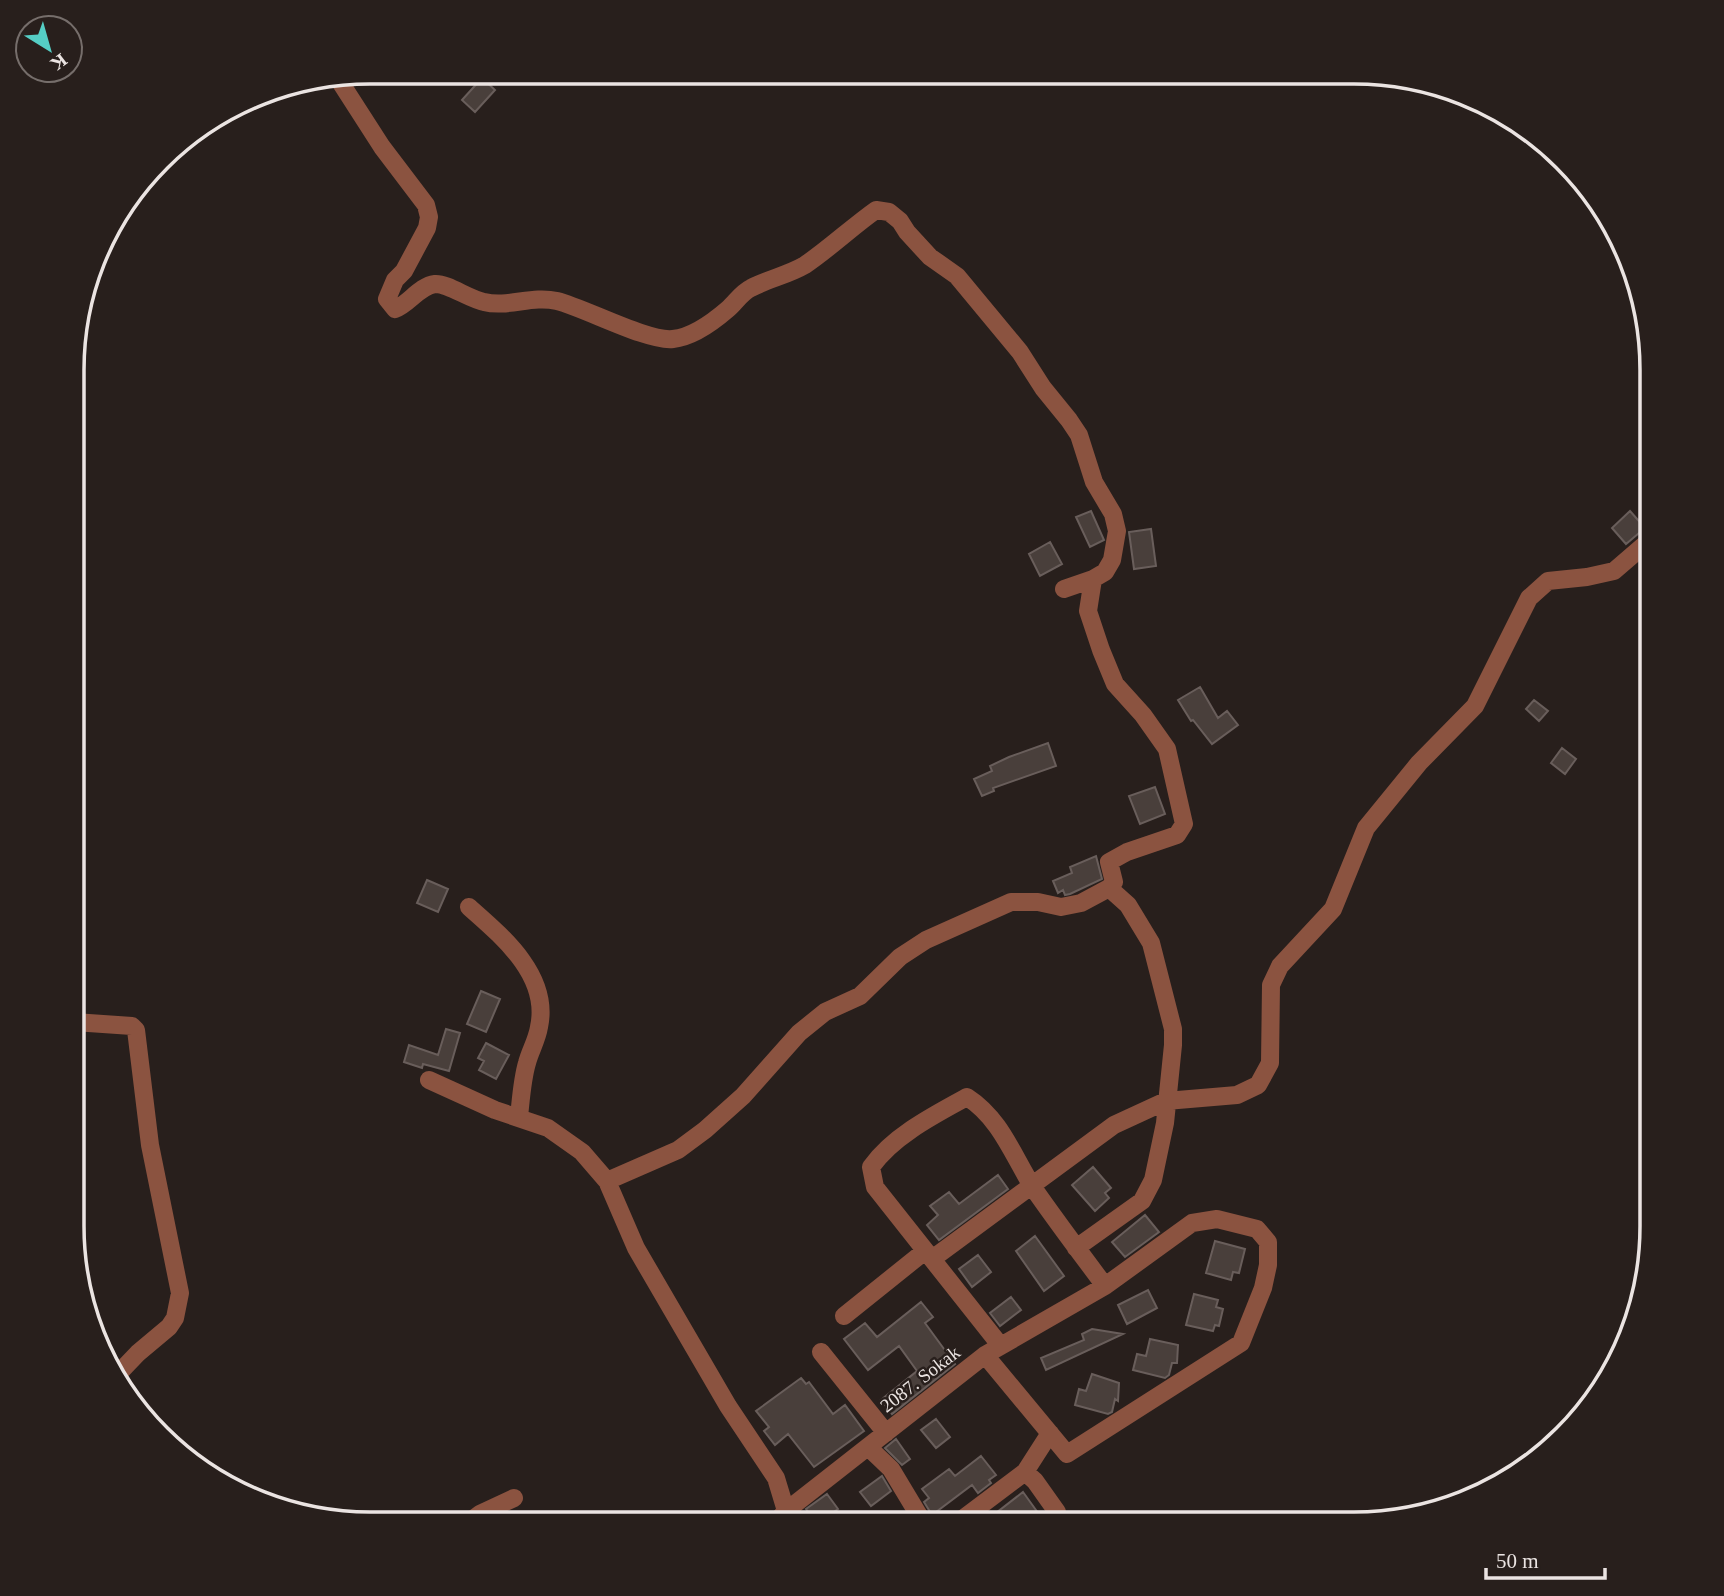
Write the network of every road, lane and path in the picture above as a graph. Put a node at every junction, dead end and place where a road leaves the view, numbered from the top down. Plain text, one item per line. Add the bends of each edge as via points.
1 (342, 85) edge
2 (1640, 549) edge
3 (1093, 579) junction
4 (1064, 589) dead end
5 (1109, 888) junction
6 (470, 907) dead end
7 (84, 1023) edge
8 (429, 1080) dead end
9 (1167, 1101) junction
10 (519, 1117) junction
11 (607, 1181) junction
12 (1033, 1186) junction
13 (1076, 1248) junction
14 (929, 1255) junction
15 (1105, 1286) junction
16 (845, 1316) dead end
17 (993, 1350) junction
18 (821, 1352) dead end
19 (122, 1369) edge
20 (886, 1433) junction
21 (1050, 1433) junction
22 (868, 1447) junction
23 (1025, 1472) junction
24 (514, 1498) dead end
25 (1056, 1511) dead end
26 (484, 1512) edge
27 (779, 1512) edge
28 (786, 1512) edge
29 (917, 1512) edge
30 (972, 1512) edge

1 - 3 street via 426,205 429,217 387,299 395,309 428,286 443,284 491,304 558,301 648,335 669,340 685,337 750,288 804,265 876,210 889,212 930,257 957,276 1020,352 1079,435 1117,531 1112,559 1105,572
2 - 9 street via 1614,571 1548,581 1529,598 1475,706 1419,763 1366,828 1333,909 1280,966 1271,985 1270,1063 1258,1085 1237,1095
3 - 4 street
3 - 5 street via 1088,611 1101,650 1115,684 1167,749 1184,824 1177,835 1109,862 1114,882
5 - 9 street via 1128,905 1151,943 1173,1029
5 - 11 street via 1081,904 1061,907 1012,902 926,940 900,957 860,996 825,1012 799,1033 743,1096 698,1136 678,1150
6 - 10 street via 518,955 538,992 539,1028 527,1065
7 - 19 street via 136,1030 153,1163 179,1281 175,1318
8 - 10 street
9 - 12 street via 1114,1125
9 - 13 street via 1153,1180 1142,1201
10 - 11 street via 548,1128 582,1152
11 - 27 street via 636,1248 776,1478
12 - 13 street
12 - 14 street
12 - 14 street via 984,1108 967,1097 944,1110 883,1151 871,1167 875,1187
13 - 15 street
14 - 16 street
14 - 17 street
15 - 17 street, 2087. Sokak
15 - 21 street, 2087. Sokak via 1192,1223 1217,1219 1257,1229 1268,1242 1263,1288 1241,1343 1067,1454
17 - 20 street, 2087. Sokak
17 - 21 street
18 - 20 street
20 - 22 street, 2087. Sokak
21 - 23 street
22 - 28 street, 2087. Sokak
22 - 29 street via 891,1469
23 - 25 street
23 - 30 street
24 - 26 street

